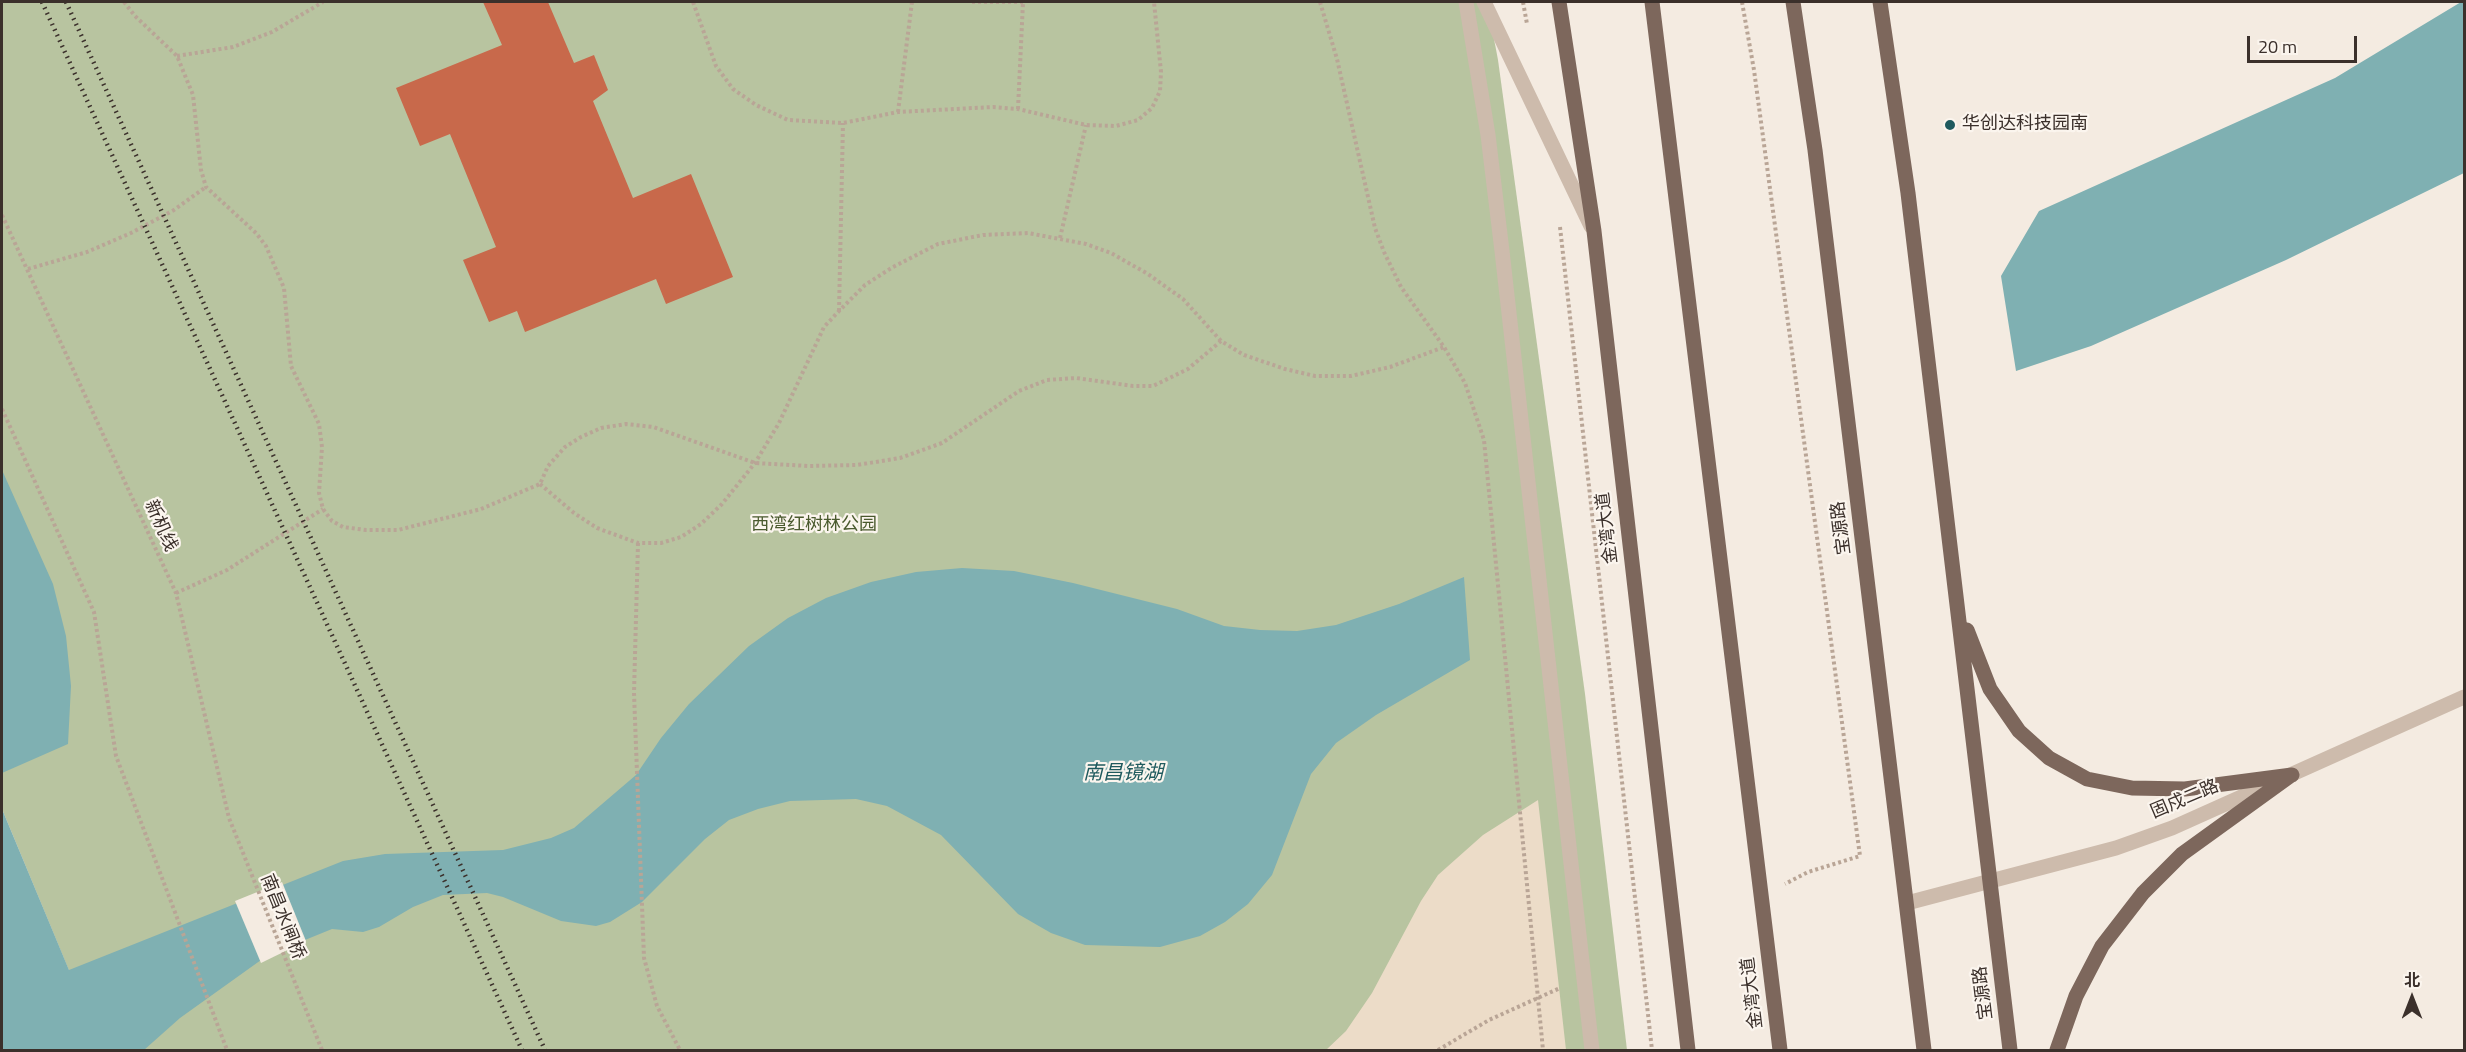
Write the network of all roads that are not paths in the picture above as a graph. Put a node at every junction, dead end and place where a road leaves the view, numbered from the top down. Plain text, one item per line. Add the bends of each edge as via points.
1 (1467, 2) edge
2 (1485, 2) edge
3 (1559, 2) edge
4 (1652, 2) edge
5 (1793, 2) edge
6 (1881, 2) edge
7 (1594, 231) junction
8 (1955, 590) junction
9 (2464, 697) edge
10 (2292, 775) junction
11 (1990, 882) junction
12 (1907, 903) junction
13 (1592, 1050) edge
14 (1688, 1050) edge
15 (1779, 1050) edge
16 (1924, 1050) edge
17 (2010, 1050) edge
18 (2057, 1050) edge

1 - 13 street via 1499,228
2 - 7 street
3 - 7 main road, 金湾大道
4 - 15 main road, 金湾大道
5 - 12 main road, 宝源路 via 1817,162
6 - 8 main road, 宝源路 via 1910,205
7 - 14 main road, 金湾大道
8 - 10 main road via 1990,689 2019,731 2062,766 2087,779 2132,788 2185,789
8 - 11 main road, 宝源路
9 - 10 street, 固戍二路
10 - 11 street, 固戍二路 via 2116,848
10 - 18 main road via 2182,854 2143,893 2102,945 2076,996
11 - 12 street, 固戍二路
11 - 17 main road, 宝源路
12 - 16 main road, 宝源路

